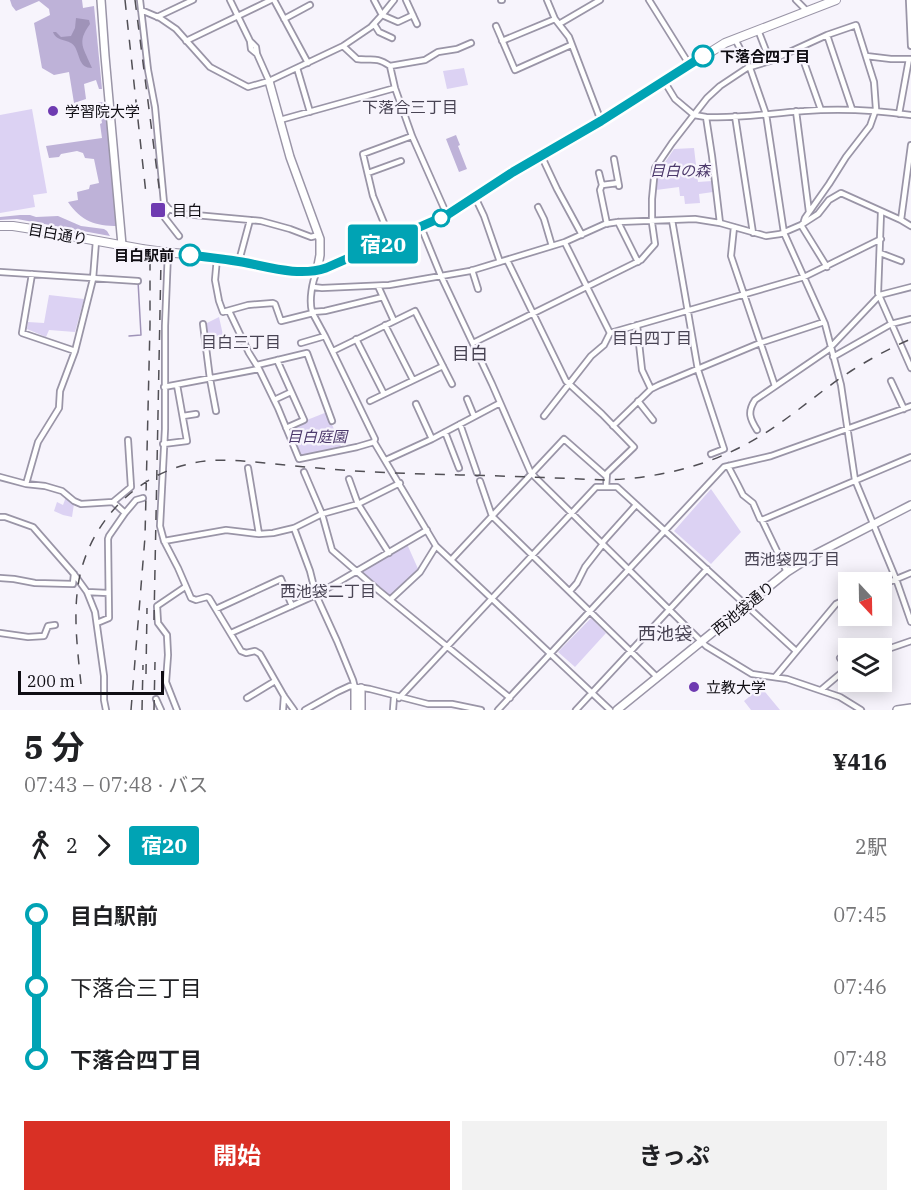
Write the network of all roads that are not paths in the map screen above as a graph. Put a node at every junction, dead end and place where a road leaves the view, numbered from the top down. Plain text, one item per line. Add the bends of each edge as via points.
1 (101, 0) edge
2 (140, 0) edge
3 (193, 0) edge
4 (230, 0) edge
5 (273, 0) edge
6 (374, 0) edge
7 (394, 0) edge
8 (406, 0) edge
9 (547, 0) edge
10 (600, 0) edge
11 (796, 0) edge
12 (836, 0) edge
13 (909, 0) edge
14 (650, 1) edge
15 (310, 5) dead end
16 (141, 10) junction
17 (808, 11) junction
18 (382, 15) junction
19 (413, 15) junction
20 (238, 16) junction
21 (157, 17) junction
22 (284, 19) junction
23 (555, 19) junction
24 (374, 24) junction
25 (417, 24) dead end
26 (559, 24) junction
27 (496, 26) dead end
28 (758, 30) junction
29 (827, 35) junction
30 (392, 38) dead end
31 (735, 39) junction
32 (186, 41) junction
33 (502, 41) junction
34 (471, 43) dead end
35 (571, 45) junction
36 (343, 46) junction
37 (911, 46) edge
38 (799, 48) junction
39 (866, 57) junction
40 (910, 59) edge
41 (770, 61) junction
42 (308, 63) junction
43 (689, 64) junction
44 (390, 66) junction
45 (297, 68) junction
46 (750, 68) junction
47 (269, 81) junction
48 (663, 81) junction
49 (395, 88) junction
50 (852, 109) junction
51 (821, 110) junction
52 (875, 110) junction
53 (796, 111) junction
54 (309, 112) junction
55 (766, 114) junction
56 (899, 114) junction
57 (694, 115) junction
58 (911, 115) edge
59 (735, 116) junction
60 (706, 117) junction
61 (280, 120) junction
62 (601, 121) junction
63 (412, 136) junction
64 (911, 145) edge
65 (541, 155) junction
66 (910, 158) edge
67 (614, 159) dead end
68 (401, 161) dead end
69 (368, 173) junction
70 (599, 173) dead end
71 (602, 185) junction
72 (475, 197) junction
73 (538, 207) dead end
74 (169, 209) junction
75 (809, 212) junction
76 (881, 212) junction
77 (447, 215) junction
78 (250, 220) junction
79 (652, 220) junction
80 (672, 220) junction
81 (901, 220) junction
82 (618, 222) junction
83 (720, 223) junction
84 (607, 224) junction
85 (803, 224) junction
86 (0, 226) edge
87 (911, 226) edge
88 (421, 227) junction
89 (734, 227) junction
90 (753, 233) junction
91 (784, 233) junction
92 (319, 235) junction
93 (582, 235) junction
94 (178, 236) dead end
95 (880, 239) junction
96 (391, 240) junction
97 (96, 241) junction
98 (565, 243) junction
99 (122, 245) junction
100 (552, 246) junction
101 (166, 252) junction
102 (880, 253) junction
103 (217, 258) junction
104 (507, 260) junction
105 (239, 261) junction
106 (901, 261) dead end
107 (500, 262) junction
108 (638, 262) junction
109 (827, 267) junction
110 (472, 270) junction
111 (317, 271) junction
112 (0, 272) edge
113 (32, 274) junction
114 (441, 276) junction
115 (804, 277) junction
116 (93, 279) junction
117 (138, 280) dead end
118 (313, 286) junction
119 (378, 286) junction
120 (587, 287) junction
121 (911, 287) edge
122 (478, 289) dead end
123 (744, 295) junction
124 (880, 295) junction
125 (383, 297) junction
126 (229, 311) junction
127 (687, 311) junction
128 (313, 312) junction
129 (533, 313) junction
130 (911, 319) edge
131 (394, 321) junction
132 (824, 322) junction
133 (204, 324) dead end
134 (891, 324) junction
135 (385, 325) junction
136 (638, 325) junction
137 (610, 333) junction
138 (325, 336) junction
139 (356, 339) junction
140 (301, 343) dead end
141 (473, 343) junction
142 (760, 343) junction
143 (830, 347) junction
144 (75, 351) junction
145 (333, 351) junction
146 (833, 357) junction
147 (909, 357) edge
148 (277, 360) junction
149 (443, 366) junction
150 (258, 367) junction
151 (911, 368) edge
152 (698, 370) junction
153 (210, 379) junction
154 (412, 381) junction
155 (891, 381) dead end
156 (568, 383) junction
157 (177, 384) junction
158 (452, 384) dead end
159 (775, 386) junction
160 (165, 387) junction
161 (651, 389) junction
162 (291, 392) junction
163 (384, 394) junction
164 (467, 399) dead end
165 (274, 400) junction
166 (370, 401) dead end
167 (638, 401) junction
168 (501, 403) junction
169 (416, 404) dead end
170 (911, 406) edge
171 (904, 409) junction
172 (216, 411) dead end
173 (196, 414) dead end
174 (183, 416) junction
175 (474, 416) junction
176 (543, 416) dead end
177 (653, 420) dead end
178 (332, 421) dead end
179 (460, 424) junction
180 (613, 426) junction
181 (286, 428) junction
182 (848, 429) junction
183 (757, 430) dead end
184 (445, 432) junction
185 (432, 439) junction
186 (128, 440) dead end
187 (374, 442) junction
188 (164, 444) junction
189 (711, 454) dead end
190 (911, 457) edge
191 (386, 460) junction
192 (729, 466) junction
193 (248, 468) dead end
194 (459, 468) dead end
195 (304, 472) dead end
196 (477, 472) dead end
197 (531, 473) junction
198 (606, 476) junction
199 (0, 477) edge
200 (349, 479) dead end
201 (855, 480) junction
202 (480, 481) dead end
203 (400, 483) junction
204 (26, 484) junction
205 (606, 487) junction
206 (143, 498) dead end
207 (113, 502) junction
208 (358, 504) junction
209 (911, 504) edge
210 (636, 505) junction
211 (125, 513) junction
212 (571, 513) junction
213 (322, 514) junction
214 (492, 516) junction
215 (0, 517) edge
216 (762, 520) junction
217 (873, 525) junction
218 (294, 528) junction
219 (427, 530) junction
220 (665, 531) junction
221 (260, 534) junction
222 (164, 541) junction
223 (602, 544) junction
224 (436, 546) junction
225 (389, 553) junction
226 (532, 555) junction
227 (451, 560) junction
228 (629, 570) junction
229 (707, 570) junction
230 (357, 572) junction
231 (787, 572) junction
232 (911, 573) edge
233 (75, 574) junction
234 (0, 578) edge
235 (896, 579) junction
236 (892, 581) edge
237 (185, 587) junction
238 (570, 591) junction
239 (87, 592) junction
240 (108, 593) junction
241 (316, 595) junction
242 (492, 598) junction
243 (391, 599) junction
244 (838, 603) edge
245 (292, 606) junction
246 (746, 606) junction
247 (216, 609) junction
248 (669, 609) junction
249 (591, 611) junction
250 (911, 622) edge
251 (97, 623) junction
252 (55, 625) dead end
253 (0, 633) edge
254 (231, 633) junction
255 (911, 641) edge
256 (701, 642) junction
257 (447, 646) junction
258 (892, 648) edge
259 (631, 651) junction
260 (796, 651) junction
261 (551, 654) junction
262 (838, 676) edge
263 (657, 677) junction
264 (775, 677) junction
265 (275, 681) junction
266 (358, 688) junction
267 (821, 690) junction
268 (592, 693) junction
269 (284, 696) junction
270 (396, 697) junction
271 (247, 698) dead end
272 (510, 698) junction
273 (156, 699) dead end
274 (316, 704) junction
275 (452, 704) junction
276 (911, 708) edge
277 (105, 710) edge
278 (161, 710) edge
279 (177, 710) edge
280 (283, 710) edge
281 (294, 710) edge
282 (304, 710) edge
283 (316, 710) edge
284 (355, 710) edge
285 (361, 710) edge
286 (393, 710) edge
287 (449, 710) edge
288 (481, 710) edge
289 (498, 710) edge
290 (576, 710) edge
291 (610, 710) edge
292 (617, 710) edge
293 (861, 710) edge
294 (897, 710) edge

1 - 99 street
2 - 16 street
3 - 21 street
4 - 20 street
5 - 20 street
5 - 22 street
6 - 18 street
7 - 18 street
8 - 19 street
9 - 23 street
10 - 26 street
11 - 17 street
12 - 17 main road, 目白通り
13 - 37 street
14 - 43 street
15 - 22 street
16 - 21 street
16 - 74 street via 164,203
17 - 28 main road, 目白通り
18 - 19 street via 398,22
18 - 24 street
19 - 25 street
20 - 32 street
20 - 47 street
21 - 32 street
22 - 42 street
23 - 26 street
23 - 33 street
24 - 30 street via 379,32
24 - 36 street
26 - 35 street
27 - 33 street
28 - 31 main road, 目白通り
28 - 41 street
29 - 38 street
29 - 39 street via 856,25
29 - 50 street
31 - 43 main road, 目白通り
31 - 46 street
32 - 47 street via 210,67 248,87
33 - 35 street via 515,70
34 - 44 street via 425,60
35 - 62 street
36 - 42 street
36 - 44 street via 357,59 371,58
38 - 41 street
38 - 51 street
39 - 40 street
39 - 52 street via 875,85
40 - 56 street
41 - 46 street
42 - 45 street
43 - 48 main road, 目白通り
44 - 49 street
45 - 47 street
45 - 54 street
46 - 55 street
46 - 57 street via 720,86
47 - 61 street
48 - 57 street via 675,99
48 - 62 main road, 目白通り
49 - 54 street
49 - 63 street
50 - 51 street
50 - 52 street
51 - 53 street
52 - 56 street
52 - 75 street via 870,126
53 - 55 street
53 - 75 street
54 - 61 street
55 - 59 street
55 - 91 street
56 - 58 street
57 - 60 street
57 - 79 street via 655,168
59 - 60 street
59 - 90 street
60 - 83 street
61 - 92 street
62 - 65 main road, 目白通り
63 - 69 street via 363,154
63 - 77 street
64 - 66 street
65 - 72 main road, 目白通り
65 - 93 street
66 - 81 street
67 - 71 street via 618,185
68 - 69 street
69 - 96 street
70 - 71 street
71 - 84 street
72 - 77 main road, 目白通り
72 - 107 street
73 - 100 street
74 - 78 street
74 - 94 street via 165,218
75 - 85 street
76 - 81 street
76 - 85 street via 841,193
76 - 95 street
77 - 88 main road, 目白通り
78 - 92 street via 310,237
78 - 105 street
79 - 80 street
79 - 82 street
79 - 108 street via 656,244
80 - 83 street
80 - 127 street
81 - 87 street
82 - 84 street
82 - 108 street
83 - 89 street
84 - 93 street
85 - 91 street
85 - 109 street
86 - 97 main road, 目白通り
88 - 96 main road, 目白通り
88 - 114 street
89 - 90 street
89 - 123 street via 731,256
90 - 91 street
91 - 115 street
92 - 111 street
93 - 98 street
95 - 102 street
95 - 109 street
96 - 111 main road, 目白通り
97 - 99 main road, 目白通り
97 - 116 street
98 - 100 street
98 - 120 street
99 - 101 main road, 目白通り, bridge
100 - 104 street
101 - 103 main road, 目白通り
101 - 160 street
102 - 106 street
102 - 124 street
103 - 105 main road, 目白通り
103 - 126 street via 215,280 219,301 223,312
104 - 107 street
104 - 129 street
105 - 111 main road, 目白通り via 296,272
107 - 110 street
108 - 120 street
109 - 115 street
110 - 114 street
110 - 122 street
111 - 118 street
112 - 113 street
113 - 116 street
113 - 144 street via 22,333
114 - 119 street
114 - 141 street
115 - 123 street
115 - 132 street
116 - 117 street
116 - 144 street
118 - 119 street
118 - 128 street
119 - 125 street
120 - 129 street
120 - 137 street
121 - 124 street
123 - 127 street
123 - 142 street
124 - 134 street
124 - 143 street
125 - 128 street
125 - 131 street
126 - 128 street via 273,303 281,321
126 - 150 street
127 - 136 street
127 - 152 street
128 - 138 street
129 - 141 street
129 - 156 street
130 - 134 street
131 - 135 street
131 - 149 street via 415,311
132 - 142 street
132 - 143 street
133 - 153 street
134 - 146 street
134 - 147 street
135 - 139 street
135 - 154 street
136 - 137 street
136 - 161 street via 642,370
137 - 156 street via 604,345
138 - 140 street
138 - 145 street
139 - 145 street
139 - 163 street
141 - 168 street
142 - 152 street
142 - 159 street
143 - 146 street
143 - 159 street
144 - 204 street via 60,391 59,408 38,442
145 - 187 street
146 - 182 street
147 - 151 street
148 - 150 street
148 - 162 street
148 - 178 street via 307,352
149 - 154 street
149 - 158 street
150 - 153 street
150 - 165 street
152 - 161 street
152 - 189 street via 724,449
153 - 157 street
153 - 172 street
154 - 163 street
155 - 171 street
156 - 176 street
156 - 180 street
157 - 160 street
157 - 174 street
159 - 183 street via 750,408
160 - 188 street
161 - 167 street
162 - 165 street
162 - 181 street via 304,420
163 - 166 street
164 - 175 street
165 - 181 street
167 - 177 street
167 - 180 street
168 - 175 street
168 - 197 street
169 - 185 street
170 - 171 street
171 - 182 street
173 - 174 street
174 - 188 street via 187,441
175 - 179 street
179 - 184 street
179 - 196 street
180 - 198 street via 634,447
181 - 187 street via 299,459
182 - 192 street
182 - 201 street
184 - 185 street
184 - 194 street
185 - 191 street
186 - 207 street via 131,487
187 - 191 street
188 - 222 street via 160,526
190 - 201 street
191 - 203 street
192 - 216 street via 743,495 753,503
192 - 220 street
193 - 221 street
195 - 213 street
197 - 198 street via 564,439
197 - 212 street
197 - 214 street
198 - 205 street
199 - 204 street
200 - 208 street
201 - 216 street
201 - 217 street
202 - 214 street
203 - 208 street
203 - 219 street
204 - 207 street via 62,491 81,504
205 - 210 street via 617,487
205 - 212 street via 596,487
206 - 211 street via 135,500
207 - 211 street
208 - 213 street
208 - 225 street
209 - 217 street, 西池袋通り
210 - 220 street
210 - 223 street
211 - 240 street via 108,539
212 - 223 street
212 - 226 street
213 - 218 street
213 - 230 street via 332,550
214 - 226 street
214 - 227 street
215 - 233 street via 33,527
216 - 231 street
217 - 231 street, 西池袋通り
217 - 235 street
218 - 221 street
218 - 241 street
219 - 224 street
219 - 225 street
220 - 228 street
220 - 229 street
221 - 222 street via 226,530
222 - 237 street
223 - 228 street
223 - 238 street
224 - 227 street
224 - 243 street via 420,572
225 - 230 street
226 - 238 street
226 - 242 street
227 - 242 street
228 - 248 street
228 - 249 street
229 - 246 street
229 - 248 street
230 - 241 street
230 - 243 street
231 - 246 street, 西池袋通り
232 - 235 street
233 - 234 street via 73,584
233 - 239 street
235 - 236 street
235 - 250 street
237 - 247 street via 191,598 207,597
237 - 279 street via 157,606 158,623 167,635 166,682
238 - 249 street
239 - 240 street
239 - 251 street
240 - 251 street via 109,618
241 - 245 street
241 - 266 street
242 - 257 street
242 - 261 street
243 - 257 street
244 - 260 street
245 - 247 street via 281,579
245 - 254 street
246 - 256 street, 西池袋通り
246 - 260 street
247 - 254 street
248 - 256 street
248 - 259 street
249 - 259 street
249 - 261 street
251 - 277 street
252 - 253 street via 48,626 44,636
254 - 265 street via 244,653 260,654
255 - 258 street
256 - 263 street, 西池袋通り
256 - 264 street via 752,674
257 - 270 street
257 - 272 street
259 - 263 street
259 - 268 street
260 - 264 street
261 - 268 street
261 - 272 street
262 - 267 street
263 - 292 street, 西池袋通り
264 - 267 street
265 - 269 street
265 - 271 street
266 - 270 street
266 - 274 street via 348,687
266 - 284 street
266 - 285 street
267 - 293 street
268 - 290 street
268 - 291 street
269 - 280 street
269 - 281 street
270 - 275 street
270 - 286 street
272 - 289 street
273 - 278 street
274 - 282 street
274 - 283 street
275 - 287 street
275 - 288 street
276 - 294 street

